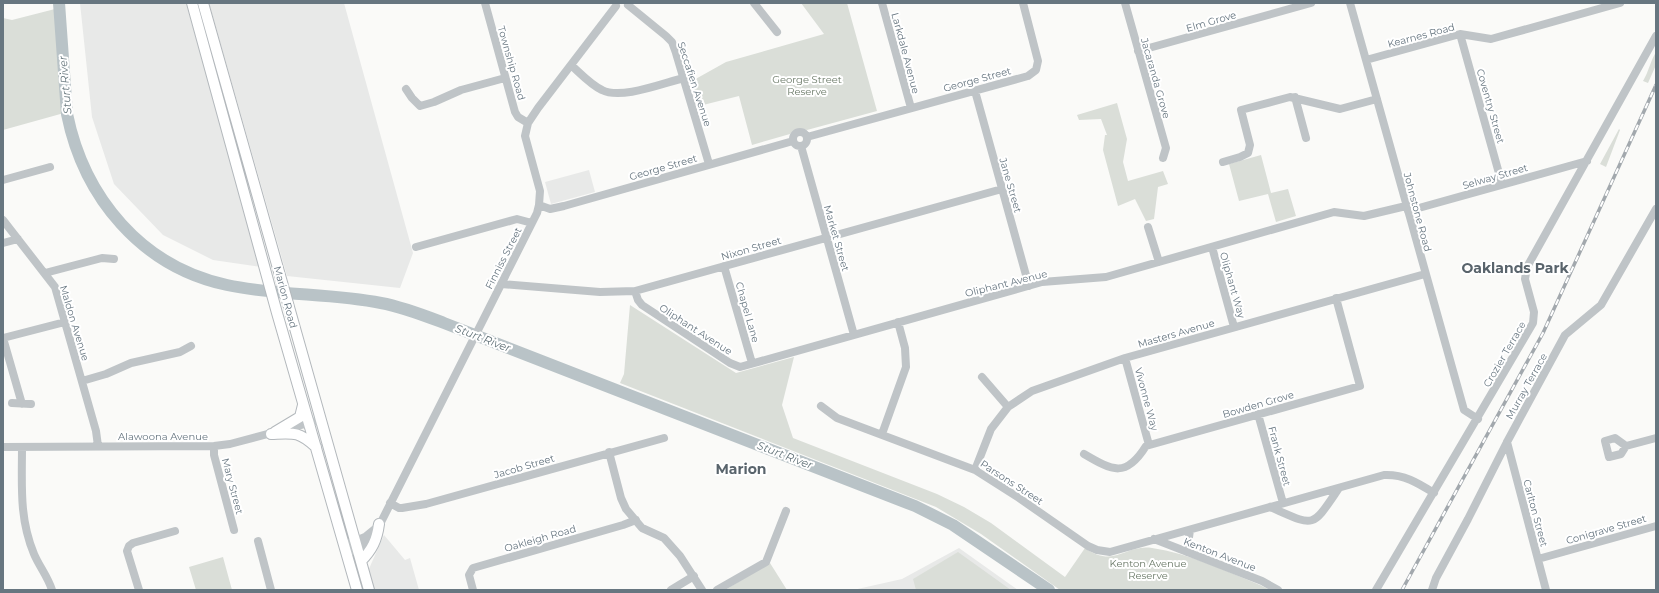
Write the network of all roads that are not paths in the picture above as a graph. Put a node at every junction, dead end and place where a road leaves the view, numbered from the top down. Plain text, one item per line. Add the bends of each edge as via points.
1 (192, 3) edge
2 (203, 3) edge
3 (485, 3) edge
4 (754, 3) edge
5 (882, 3) edge
6 (1023, 3) edge
7 (1125, 3) edge
8 (1311, 3) edge
9 (1350, 3) edge
10 (1620, 3) edge
11 (628, 4) edge
12 (1611, 4) edge
13 (615, 5) edge
14 (777, 32) dead end
15 (1460, 34) junction
16 (1656, 36) edge
17 (1138, 51) junction
18 (1366, 60) junction
19 (571, 66) junction
20 (505, 78) junction
21 (684, 78) junction
22 (406, 89) dead end
23 (975, 90) junction
24 (1295, 97) junction
25 (1377, 99) junction
26 (911, 108) junction
27 (528, 123) junction
28 (807, 137) junction
29 (1306, 138) dead end
30 (793, 141) junction
31 (801, 146) junction
32 (1163, 158) dead end
33 (1223, 162) dead end
34 (1587, 162) junction
35 (709, 164) junction
36 (50, 167) dead end
37 (3, 180) edge
38 (1502, 184) junction
39 (1002, 188) junction
40 (539, 205) junction
41 (1407, 208) junction
42 (1656, 209) edge
43 (3, 220) edge
44 (532, 223) junction
45 (1148, 227) dead end
46 (827, 238) junction
47 (18, 239) junction
48 (3, 243) edge
49 (416, 247) dead end
50 (1212, 247) junction
51 (114, 259) dead end
52 (1159, 262) junction
53 (724, 266) junction
54 (45, 273) junction
55 (1425, 274) junction
56 (501, 284) junction
57 (1029, 286) junction
58 (635, 291) junction
59 (1336, 298) junction
60 (65, 322) junction
61 (898, 322) junction
62 (1234, 327) junction
63 (854, 335) junction
64 (3, 338) edge
65 (191, 346) dead end
66 (1125, 358) junction
67 (752, 363) junction
68 (982, 377) dead end
69 (82, 381) junction
70 (12, 403) dead end
71 (22, 404) junction
72 (31, 404) dead end
73 (303, 405) junction
74 (822, 406) dead end
75 (1008, 407) junction
76 (1258, 414) junction
77 (1478, 419) junction
78 (320, 420) junction
79 (309, 423) junction
80 (271, 434) junction
81 (882, 434) junction
82 (664, 438) dead end
83 (1656, 438) edge
84 (1507, 442) junction
85 (1149, 445) junction
86 (98, 446) junction
87 (214, 446) junction
88 (1626, 446) dead end
89 (3, 447) edge
90 (22, 447) junction
91 (316, 447) junction
92 (609, 452) junction
93 (1084, 454) dead end
94 (975, 470) junction
95 (1339, 488) junction
96 (1434, 492) junction
97 (390, 503) junction
98 (1283, 504) junction
99 (1270, 507) junction
100 (786, 511) dead end
101 (636, 520) junction
102 (379, 524) junction
103 (1656, 526) edge
104 (234, 530) dead end
105 (1190, 530) junction
106 (175, 531) dead end
107 (1154, 539) junction
108 (258, 541) dead end
109 (356, 545) junction
110 (346, 549) junction
111 (1187, 552) junction
112 (1538, 558) junction
113 (360, 561) junction
114 (694, 576) junction
115 (1432, 588) edge
116 (52, 590) edge
117 (139, 590) edge
118 (271, 590) edge
119 (357, 590) edge
120 (369, 590) edge
121 (472, 590) edge
122 (671, 590) edge
123 (702, 590) edge
124 (717, 590) edge
125 (1278, 590) edge
126 (1376, 590) edge
127 (1546, 590) edge

1 - 73 main road, Marion Road
2 - 78 main road, Marion Road
3 - 20 street, Township Road
4 - 14 street
5 - 26 street, Larkdale Avenue
6 - 23 street, George Street via 1038,61 1036,70 1028,76
7 - 17 street, Jacaranda Grove
8 - 17 street, Elm Grove
9 - 18 street, Johnstone Road
10 - 12 street, Kearnes Road
11 - 13 street via 623,8
11 - 21 street, Seccafien Avenue via 672,42
12 - 15 street, Kearnes Road via 1491,39
13 - 19 street
15 - 18 street, Kearnes Road
15 - 38 street, Coventry Street
16 - 34 street, Crozier Terrace
17 - 32 street, Jacaranda Grove via 1166,148
18 - 25 street, Johnstone Road
19 - 21 street via 596,87 617,94
19 - 27 street
20 - 22 street via 461,90 420,106
20 - 27 street, Township Road via 515,112
21 - 35 street, Seccafien Avenue
23 - 26 street, George Street
23 - 39 street, Jane Street
24 - 25 street via 1340,109
24 - 29 street
24 - 33 street via 1238,108 1250,145 1249,149 1240,157
25 - 41 street, Johnstone Road
26 - 28 street, George Street
27 - 40 street, Finniss Street via 526,136 540,191
28 - 30 street via 802,132 797,132 793,136
28 - 31 street
30 - 31 street via 797,146
30 - 35 street, George Street
31 - 46 street, Market Street
34 - 38 street, Selway Street
34 - 77 street, Crozier Terrace via 1528,267 1525,279 1534,312 1533,323
35 - 40 street, George Street via 564,206 550,209
36 - 37 street
38 - 41 street, Selway Street
39 - 46 street, Nixon Street
39 - 57 street, Jane Street
40 - 44 street, Finniss Street
41 - 50 street, Oliphant Avenue via 1364,216 1334,212
41 - 55 street, Johnstone Road
42 - 84 street, Murray Terrace via 1601,305 1565,335
43 - 47 street, Maldon Avenue
44 - 49 street via 518,219
44 - 56 street, Finniss Street
45 - 52 street
46 - 53 street, Nixon Street
46 - 63 street, Market Street
47 - 48 street
47 - 54 street, Maldon Avenue
50 - 52 street, Oliphant Avenue
50 - 62 street, Oliphant Way
51 - 54 street via 102,258
52 - 57 street, Oliphant Avenue via 1106,277 1042,282
53 - 58 street, Nixon Street
53 - 67 street, Chapel Lane
54 - 60 street, Maldon Avenue via 55,287
55 - 59 street, Masters Avenue
55 - 77 street, Johnstone Road via 1464,410
56 - 58 street, Nixon Street via 600,292
56 - 97 street, Finniss Street
57 - 61 street, Oliphant Avenue
58 - 67 street, Oliphant Avenue via 642,306 730,363 740,367
59 - 62 street, Masters Avenue
59 - 76 street, Bowden Grove via 1360,386
60 - 64 street
60 - 69 street, Maldon Avenue
61 - 63 street, Oliphant Avenue
61 - 81 street via 905,348 906,367
62 - 66 street, Masters Avenue
63 - 67 street, Oliphant Avenue
64 - 71 street
65 - 69 street via 180,352 131,363
66 - 75 street, Masters Avenue via 1038,389
66 - 85 street, Vivonne Way
68 - 75 street
69 - 86 street, Maldon Avenue
70 - 71 street
71 - 72 street
73 - 79 main road, Marion Road
73 - 80 main road via 299,418
74 - 81 street, Parsons Street via 837,418
75 - 94 street, Masters Avenue via 992,429
76 - 85 street, Bowden Grove
76 - 98 street, Frank Street
77 - 96 street, Crozier Terrace
78 - 79 street, Alawoona Avenue
78 - 109 main road, Marion Road
79 - 80 street, Alawoona Avenue
79 - 91 main road, Marion Road
80 - 87 street, Alawoona Avenue
80 - 91 main road via 297,433
81 - 94 street, Parsons Street
82 - 92 street, Jacob Street
83 - 88 street
84 - 112 street, Carlton Street
84 - 115 street, Murray Terrace
85 - 93 street via 1135,462 1118,468 1103,465
86 - 87 street, Alawoona Avenue
86 - 90 street, Alawoona Avenue
87 - 104 street, Mary Street via 214,455
89 - 90 street, Alawoona Avenue
90 - 116 street via 21,495 24,524 34,555
91 - 110 main road, Marion Road
92 - 97 street, Jacob Street via 408,508 398,508
92 - 101 street via 621,498
94 - 107 street, Parsons Street via 1097,550 1110,552
95 - 96 street, Parsons Street via 1391,475 1407,478
95 - 98 street, Parsons Street
95 - 99 street via 1319,517 1312,522 1304,522
96 - 126 street, Crozier Terrace
97 - 102 street, Finniss Street
98 - 99 street, Parsons Street
99 - 105 street, Parsons Street
100 - 124 street via 766,562
101 - 114 street via 642,528 664,538
101 - 121 street, Oakleigh Road via 473,568 469,575
102 - 109 street, Finniss Street via 373,538 364,546
102 - 113 main road via 375,543
103 - 112 street, Conigrave Street
105 - 107 street, Parsons Street
105 - 111 street
106 - 117 street via 129,546 128,551
107 - 111 street, Kenton Avenue
108 - 118 street
109 - 110 street, Finniss Street
109 - 113 main road, Marion Road
110 - 119 main road, Marion Road
111 - 125 street, Kenton Avenue via 1262,581
112 - 127 street, Carlton Street
113 - 120 main road, Marion Road
114 - 122 street
114 - 123 street

